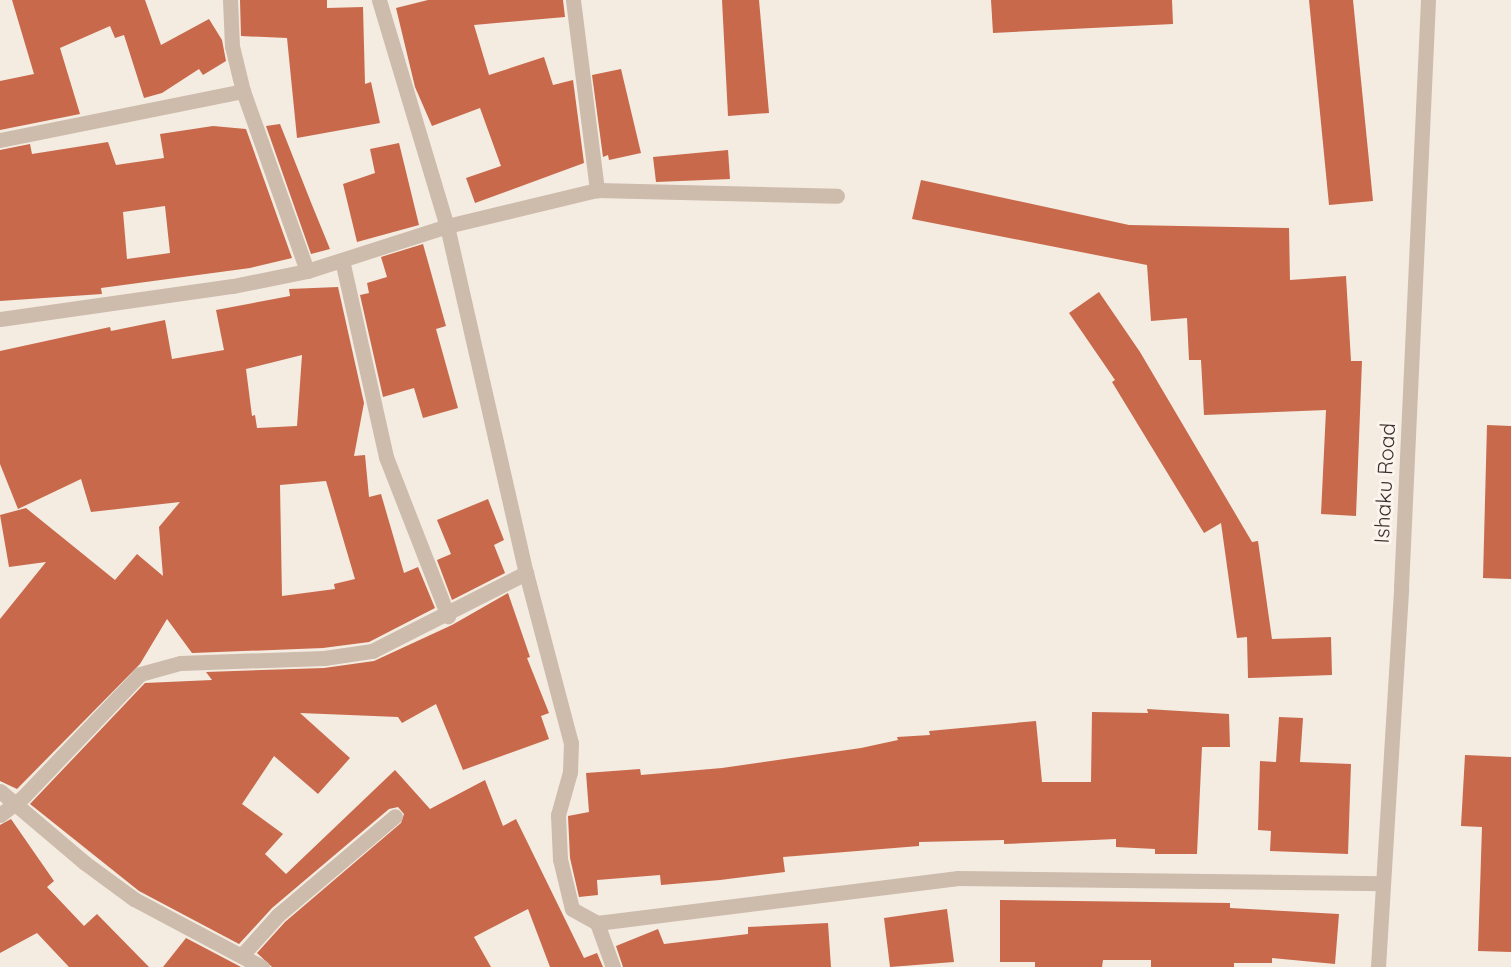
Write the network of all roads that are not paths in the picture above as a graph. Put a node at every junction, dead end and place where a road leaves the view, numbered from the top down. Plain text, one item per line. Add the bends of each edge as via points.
1 (230, 0) edge
2 (379, 0) edge
3 (573, 0) edge
4 (1428, 0) edge
5 (243, 91) junction
6 (0, 140) edge
7 (597, 190) junction
8 (837, 196) dead end
9 (447, 226) junction
10 (342, 260) junction
11 (307, 271) junction
12 (0, 319) edge
13 (526, 573) junction
14 (448, 616) junction
15 (0, 791) edge
16 (14, 805) junction
17 (0, 815) edge
18 (395, 816) dead end
19 (1383, 883) junction
20 (597, 922) junction
21 (242, 955) junction
22 (262, 967) edge
23 (613, 967) edge
24 (1378, 967) edge

1 - 5 street via 231,46
2 - 9 street
3 - 7 street
4 - 19 street, Ishaku Road
5 - 6 street
5 - 11 street
7 - 8 street
7 - 9 street
9 - 10 street
9 - 13 street
10 - 11 street
10 - 14 street via 386,457
11 - 12 street via 199,291
13 - 14 street
13 - 20 street via 571,743 570,772 558,815 560,859 572,909
14 - 16 street via 372,651 324,658 180,663 140,674
15 - 16 street
16 - 17 street
16 - 21 street via 134,898
18 - 21 street via 278,915
19 - 20 street via 958,878
19 - 24 street, Ishaku Road
20 - 23 street
21 - 22 street

